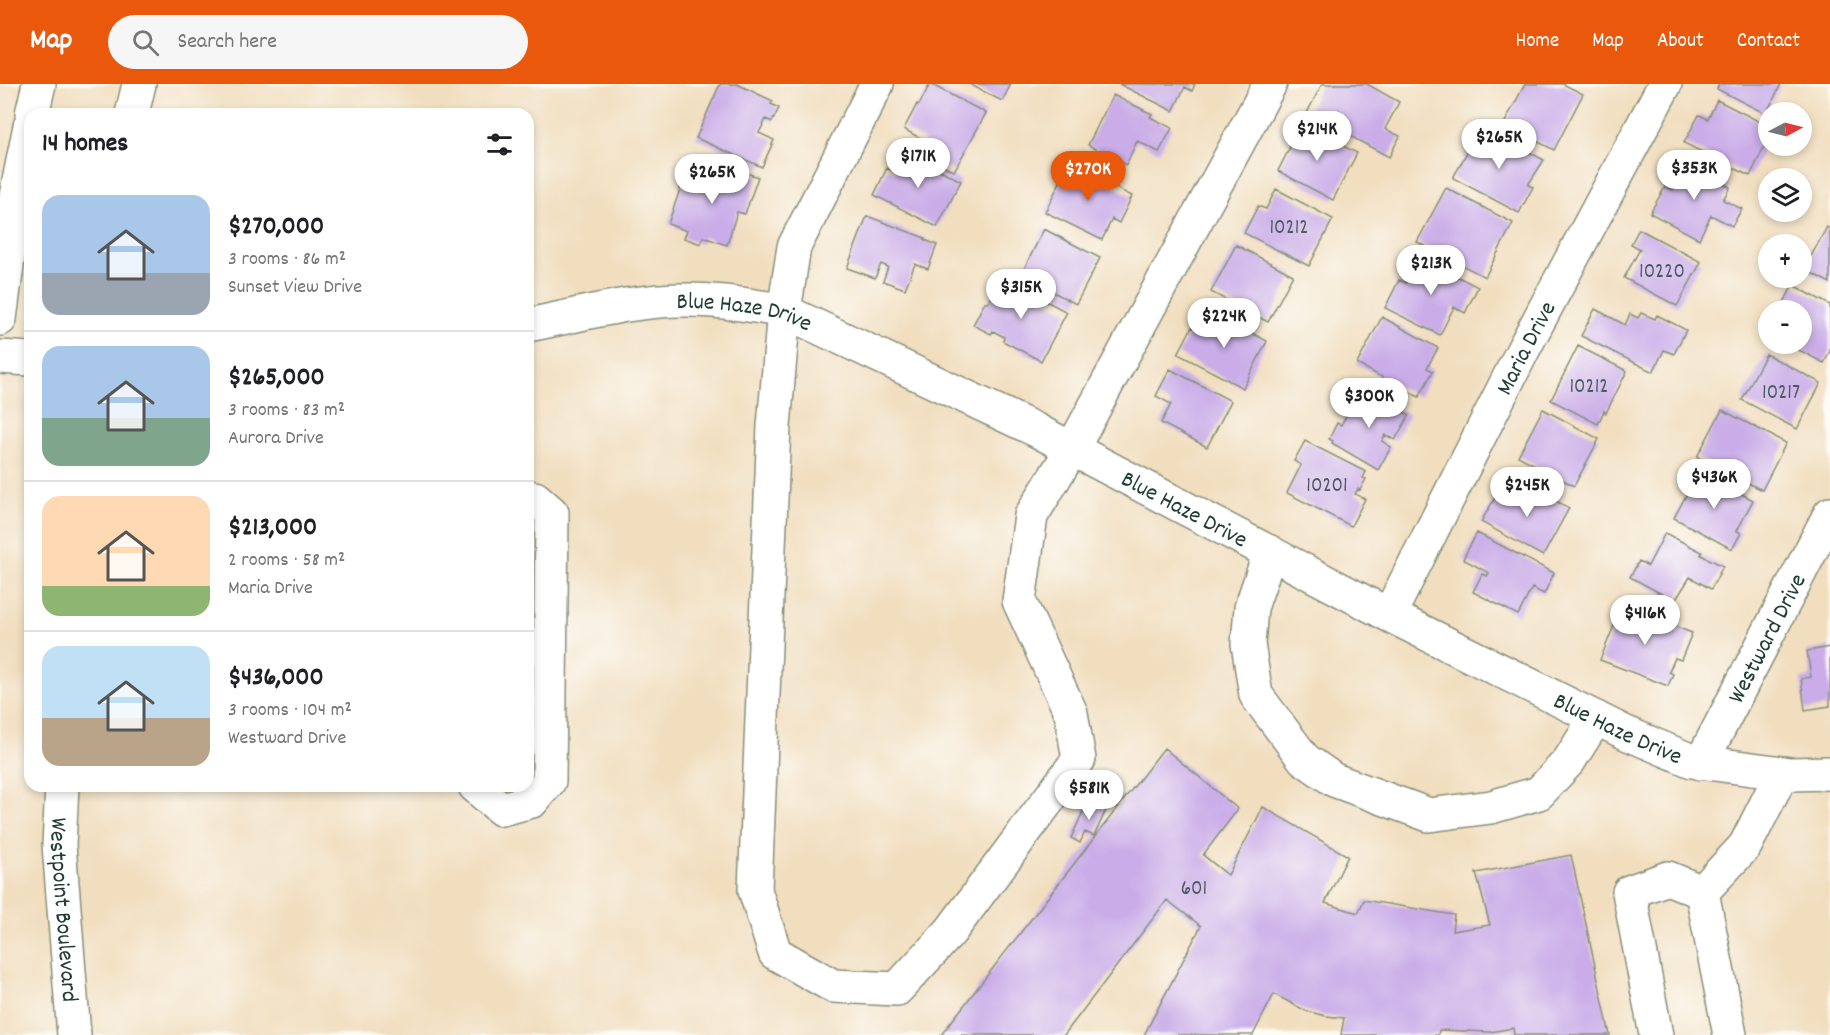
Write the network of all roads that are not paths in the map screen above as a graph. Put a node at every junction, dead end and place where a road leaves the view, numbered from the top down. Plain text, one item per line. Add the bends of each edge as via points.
1 (39, 84) edge
2 (139, 84) edge
3 (877, 84) edge
4 (1270, 84) edge
5 (1665, 84) edge
6 (33, 108) edge
7 (133, 108) edge
8 (24, 156) edge
9 (784, 311) junction
10 (0, 319) edge
11 (534, 324) edge
12 (0, 357) edge
13 (24, 359) edge
14 (1072, 448) junction
15 (534, 498) edge
16 (1830, 514) edge
17 (1270, 552) junction
18 (1389, 615) junction
19 (1596, 718) junction
20 (1701, 763) junction
21 (1782, 773) junction
22 (1830, 773) edge
23 (62, 792) edge
24 (482, 792) edge
25 (1702, 892) junction
26 (74, 1035) edge
27 (1656, 1035) edge
28 (1730, 1035) edge

1 - 6 street
2 - 7 street
3 - 9 street via 794,247
4 - 14 street
5 - 18 street, Maria Drive via 1524,348
8 - 10 street
9 - 11 street, Blue Haze Drive via 741,302 686,300 632,305
9 - 14 street, Blue Haze Drive
9 - 14 street via 774,426 755,890 775,953 832,986 897,989 950,932 1079,759 1071,713 1019,601 1031,516
12 - 13 street
14 - 17 street, Blue Haze Drive
15 - 24 street via 552,513 549,781 532,801 501,809
16 - 20 street, Westward Drive
17 - 18 street, Blue Haze Drive
17 - 19 street via 1251,608 1248,644 1256,695 1304,759 1334,780 1429,815 1491,807 1539,793 1569,761
18 - 19 street, Blue Haze Drive
19 - 20 street, Blue Haze Drive
20 - 21 street, Blue Haze Drive
21 - 22 street, Blue Haze Drive
21 - 25 street via 1745,846
23 - 26 street, Westpoint Boulevard via 60,845
25 - 27 street via 1668,878 1629,892
25 - 28 street

